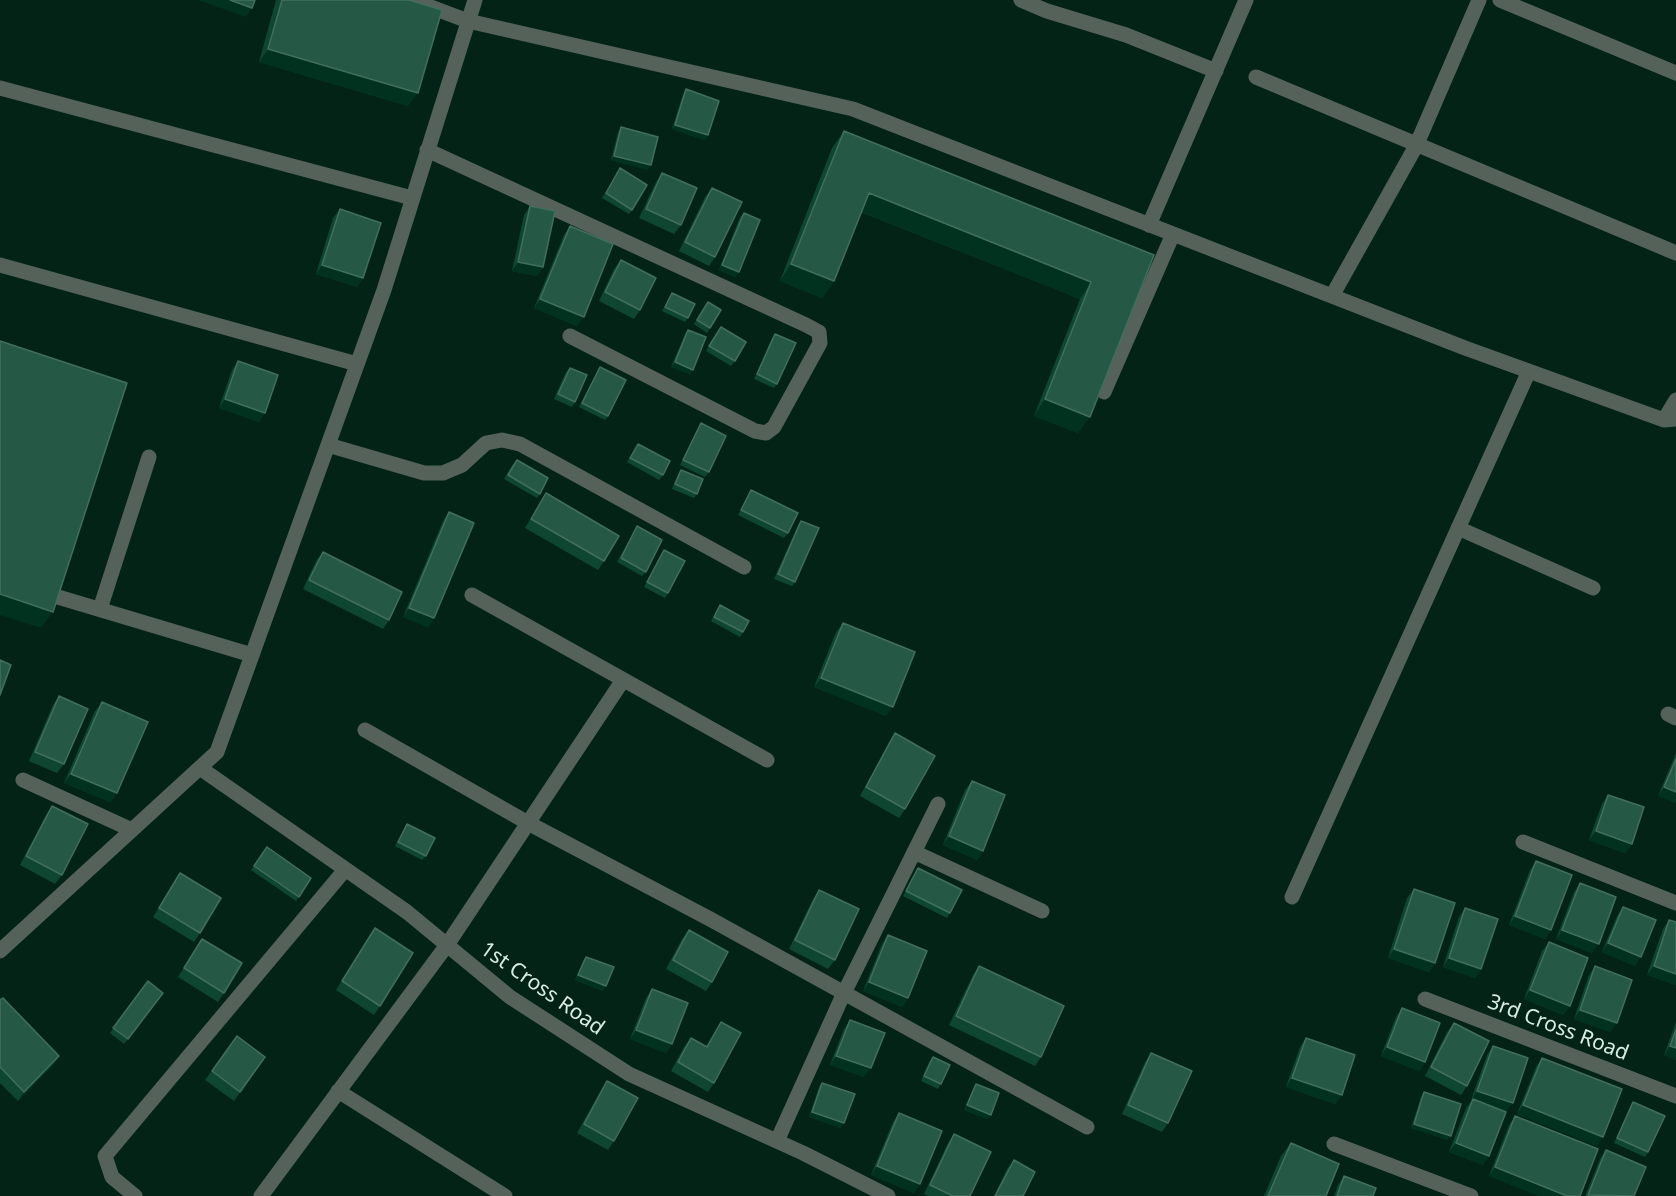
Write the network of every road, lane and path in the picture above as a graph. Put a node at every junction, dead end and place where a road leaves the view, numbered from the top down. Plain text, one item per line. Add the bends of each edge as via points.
1 (412, 0) edge
2 (475, 0) edge
3 (1021, 0) edge
4 (1246, 0) edge
5 (1479, 0) edge
6 (1500, 0) edge
7 (468, 21) junction
8 (1216, 71) junction
9 (1676, 74) edge
10 (1256, 77) dead end
11 (0, 88) edge
12 (1416, 146) junction
13 (428, 150) junction
14 (412, 198) junction
15 (1149, 225) junction
16 (1173, 234) junction
17 (1676, 253) edge
18 (0, 265) edge
19 (1332, 296) junction
20 (570, 336) dead end
21 (357, 364) junction
22 (1529, 371) junction
23 (1104, 392) edge
24 (1676, 400) edge
25 (1670, 420) edge
26 (328, 445) junction
27 (149, 457) dead end
28 (1458, 528) junction
29 (744, 567) dead end
30 (1593, 588) dead end
31 (472, 595) dead end
32 (57, 597) edge
33 (100, 609) junction
34 (252, 655) junction
35 (623, 680) junction
36 (365, 730) dead end
37 (767, 760) dead end
38 (200, 768) junction
39 (22, 780) dead end
40 (938, 804) dead end
41 (528, 823) junction
42 (132, 830) junction
43 (1524, 842) dead end
44 (914, 852) junction
45 (344, 871) junction
46 (1292, 897) dead end
47 (1676, 903) edge
48 (1042, 911) dead end
49 (447, 945) junction
50 (0, 951) edge
51 (843, 995) junction
52 (1425, 999) dead end
53 (338, 1091) junction
54 (1676, 1096) edge
55 (1087, 1127) dead end
56 (777, 1141) junction
57 (1334, 1144) dead end
58 (135, 1196) edge
59 (261, 1196) edge
60 (505, 1196) edge
61 (888, 1196) edge
62 (1471, 1196) edge

1 - 7 street
2 - 7 street
3 - 8 street via 1126,35
4 - 8 street
5 - 12 street
6 - 9 street
7 - 13 street
7 - 15 street via 853,110
8 - 15 street
10 - 12 street
11 - 14 street
12 - 17 street
12 - 19 street
13 - 14 street
13 - 20 street via 806,325 819,332 820,343 774,427 766,433 755,431
14 - 21 street
15 - 16 street
16 - 19 street
16 - 23 street
18 - 21 street
19 - 22 street
21 - 26 street
22 - 25 street
22 - 28 street
24 - 25 street
26 - 29 street via 424,473 443,474 462,465 486,443 502,440 520,444
26 - 34 street
27 - 33 street
28 - 30 street
28 - 46 street
31 - 35 street
32 - 33 street
33 - 34 street
34 - 38 street via 217,752
35 - 37 street
35 - 41 street
36 - 41 street
38 - 42 street
38 - 45 street, 1st Cross Road
39 - 42 street
40 - 44 street
41 - 49 street
41 - 51 street
42 - 50 street
43 - 47 street
44 - 48 street
44 - 51 street
45 - 49 street, 1st Cross Road via 407,912
45 - 58 street via 105,1156 112,1177
49 - 53 street
49 - 56 street, 1st Cross Road via 510,997 629,1074
51 - 55 street
51 - 56 street
52 - 54 street, 3rd Cross Road
53 - 59 street
53 - 60 street
56 - 61 street, 1st Cross Road
57 - 62 street

